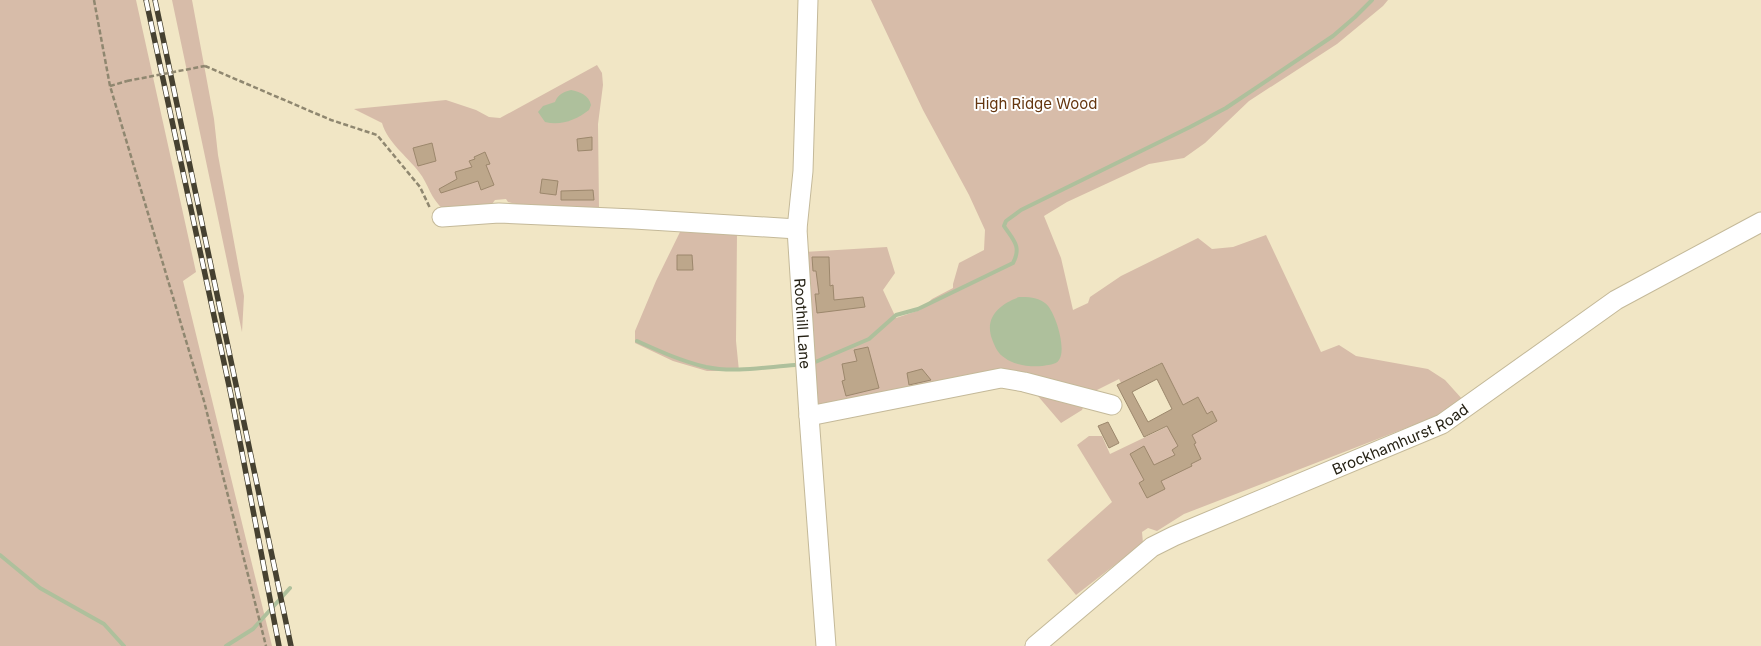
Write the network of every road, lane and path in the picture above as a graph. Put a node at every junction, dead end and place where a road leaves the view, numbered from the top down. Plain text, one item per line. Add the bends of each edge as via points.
1 (94, 0) edge
2 (808, 0) edge
3 (110, 86) junction
4 (442, 217) joint
5 (1761, 222) edge
6 (797, 229) junction
7 (1112, 406) dead end
8 (809, 416) junction
9 (266, 646) edge
10 (826, 646) edge
11 (1034, 646) edge

1 - 3 path
2 - 6 street, Roothill Lane via 804,171
3 - 4 path, bridge via 205,66 330,120 377,135 420,186 434,217
3 - 9 path via 204,401
4 - 6 street via 499,213
5 - 11 street, Brockhamhurst Road via 1616,300 1442,424 1152,547
6 - 8 street, Roothill Lane
7 - 8 street via 1001,378
8 - 10 street, Roothill Lane

